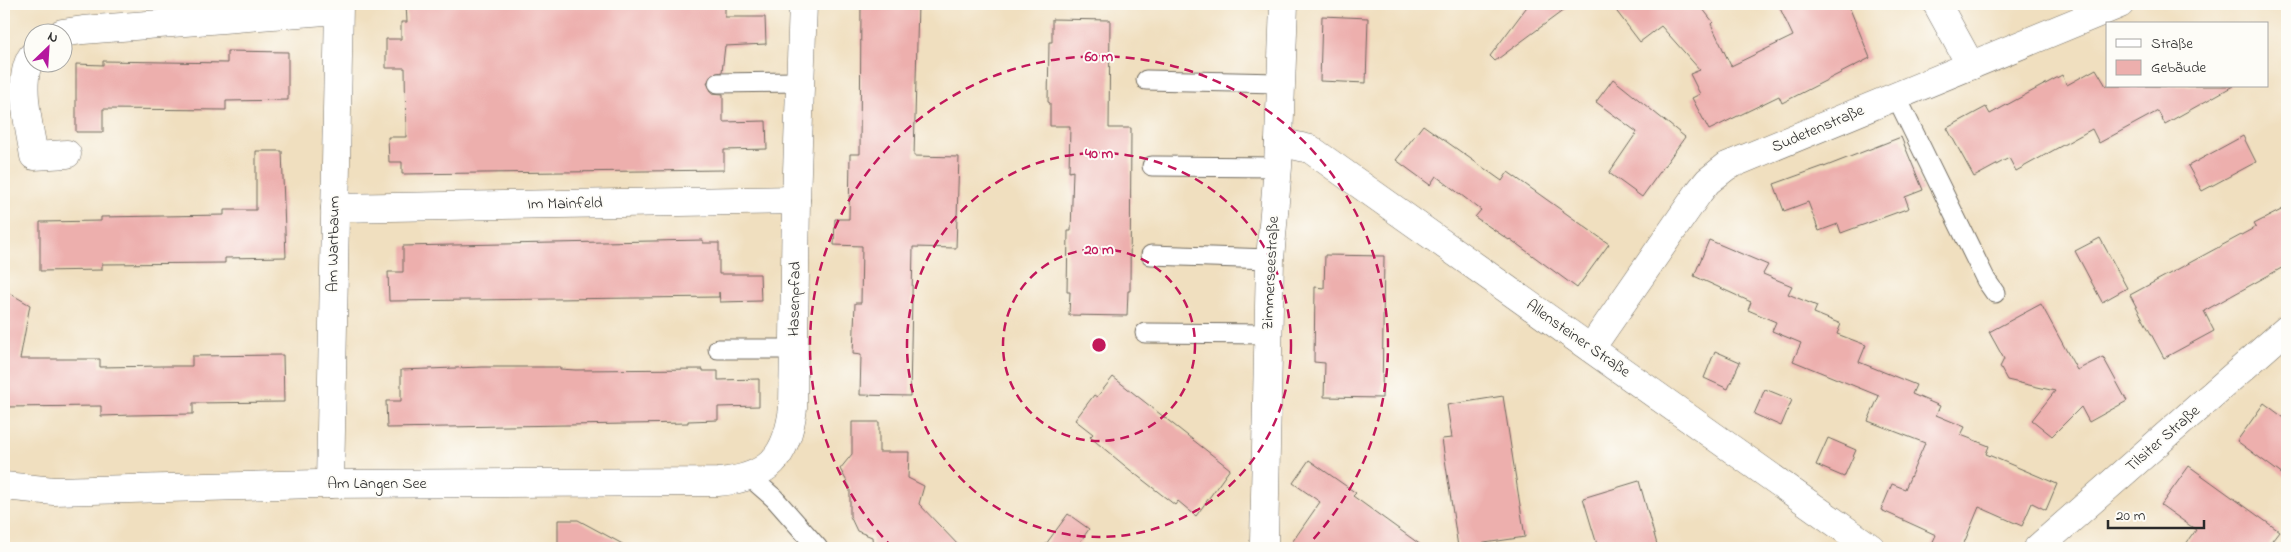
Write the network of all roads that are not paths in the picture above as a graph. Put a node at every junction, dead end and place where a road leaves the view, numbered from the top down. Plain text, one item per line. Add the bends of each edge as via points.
1 (802, 4) edge
2 (1284, 4) edge
3 (1937, 4) edge
4 (2120, 4) edge
5 (338, 7) edge
6 (72, 32) edge
7 (1971, 66) junction
8 (25, 72) edge
9 (1146, 80) dead end
10 (799, 82) junction
11 (718, 83) dead end
12 (1281, 83) junction
13 (1896, 96) junction
14 (67, 154) dead end
15 (1278, 154) junction
16 (1152, 166) dead end
17 (796, 200) junction
18 (335, 208) junction
19 (1151, 255) dead end
20 (1270, 259) junction
21 (1995, 293) dead end
22 (2287, 329) edge
23 (1145, 333) dead end
24 (1268, 334) junction
25 (1591, 348) junction
26 (718, 349) dead end
27 (794, 349) junction
28 (750, 477) junction
29 (330, 484) junction
30 (4, 486) edge
31 (1264, 543) dead end
32 (818, 548) edge
33 (1871, 548) edge
34 (2038, 548) edge

1 - 10 street, Hasenpfad
2 - 12 street, Zimmerseestraße
3 - 7 street
4 - 7 street, Sudetenstraße
5 - 6 street
5 - 18 street, Am Wartbaum
7 - 13 street, Sudetenstraße
8 - 14 street via 24,86 34,156
9 - 12 lane
10 - 11 lane
10 - 17 street, Hasenpfad
12 - 15 street, Zimmerseestraße
13 - 21 lane
13 - 25 street, Sudetenstraße via 1717,173 1699,192
15 - 16 lane
15 - 20 street, Zimmerseestraße
15 - 25 street, Allensteiner Straße via 1310,149
17 - 18 street, Im Mainfeld
17 - 27 street, Hasenpfad
18 - 29 street, Am Wartbaum
19 - 20 lane
20 - 24 street, Zimmerseestraße
22 - 34 street, Tilsiter Straße
23 - 24 lane
24 - 31 street, Zimmerseestraße
25 - 33 street, Allensteiner Straße
26 - 27 lane
27 - 28 street, Hasenpfad via 790,431 772,463
28 - 29 street, Am Langen See via 718,482
28 - 32 lane via 774,498
29 - 30 street, Am Langen See via 54,491

